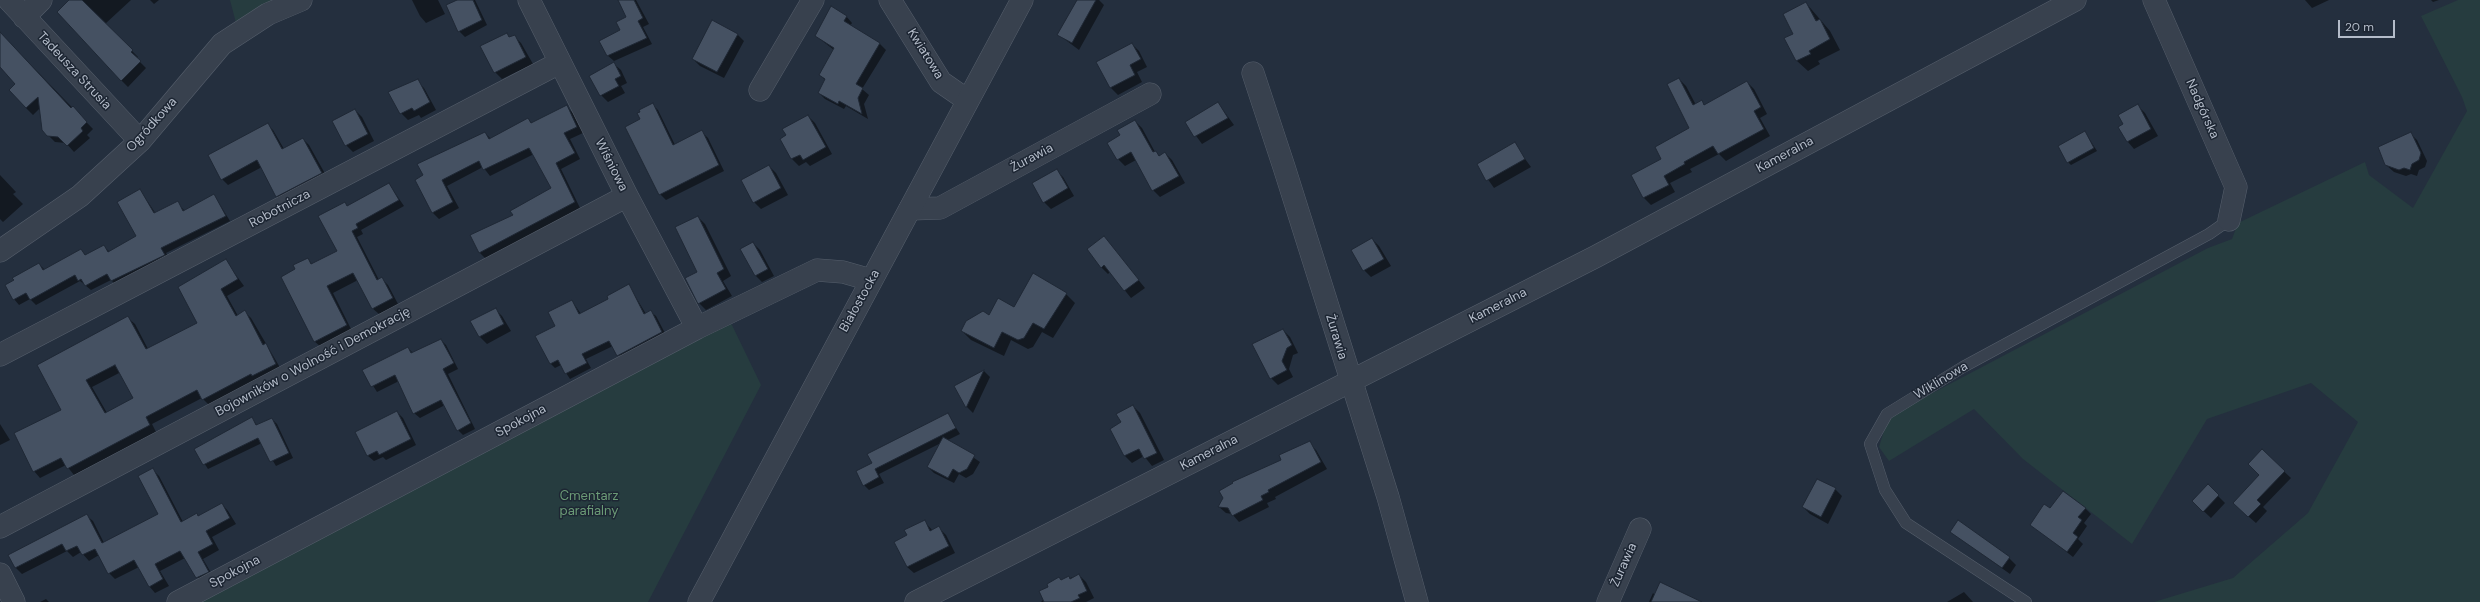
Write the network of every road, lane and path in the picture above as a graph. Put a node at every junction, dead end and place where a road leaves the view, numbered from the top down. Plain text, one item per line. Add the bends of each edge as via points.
1 (9, 0) edge
2 (41, 0) edge
3 (301, 0) edge
4 (529, 0) edge
5 (813, 0) edge
6 (890, 0) edge
7 (1022, 0) edge
8 (2075, 0) edge
9 (2154, 0) edge
10 (24, 17) junction
11 (559, 63) junction
12 (1253, 73) dead end
13 (760, 90) dead end
14 (1150, 94) dead end
15 (968, 100) junction
16 (140, 141) junction
17 (627, 196) junction
18 (910, 209) junction
19 (2229, 220) joint
20 (0, 251) edge
21 (872, 280) junction
22 (697, 328) junction
23 (0, 355) edge
24 (1350, 381) junction
25 (0, 527) edge
26 (1640, 529) dead end
27 (0, 574) edge
28 (944, 596) edge
29 (14, 602) edge
30 (178, 602) edge
31 (699, 602) edge
32 (916, 602) edge
33 (1417, 602) edge
34 (1608, 602) edge
35 (2026, 602) edge

1 - 10 street, Tadeusza Strusia
2 - 10 street
3 - 16 street, Ogródkowa via 268,14 222,44
4 - 11 street, Wiśniowa
5 - 13 street
6 - 15 street, Kwiatowa via 941,82
7 - 15 street, Białostocka
8 - 24 street, Kameralna via 1595,257
9 - 19 street, Nadgórska via 2236,188
10 - 16 street, Tadeusza Strusia
11 - 17 street, Wiśniowa
11 - 23 street, Robotnicza
12 - 24 street, Żurawia
14 - 18 street, Żurawia via 940,208
15 - 18 street, Białostocka
16 - 20 street, Ogródkowa via 80,196
17 - 22 street, Wiśniowa
17 - 25 street, Bojowników o Wolność i Demokrację
18 - 21 street, Białostocka
19 - 35 lane, Wiklinowa via 2209,234 1962,367 1887,414 1870,444 1885,490 1906,523
21 - 22 street, Spokojna via 843,272 817,270
21 - 31 street, Białostocka
22 - 30 street, Spokojna
24 - 28 street, Kameralna
24 - 33 street, Żurawia via 1388,498
26 - 34 street, Żurawia
27 - 29 street
28 - 32 street, Kameralna

